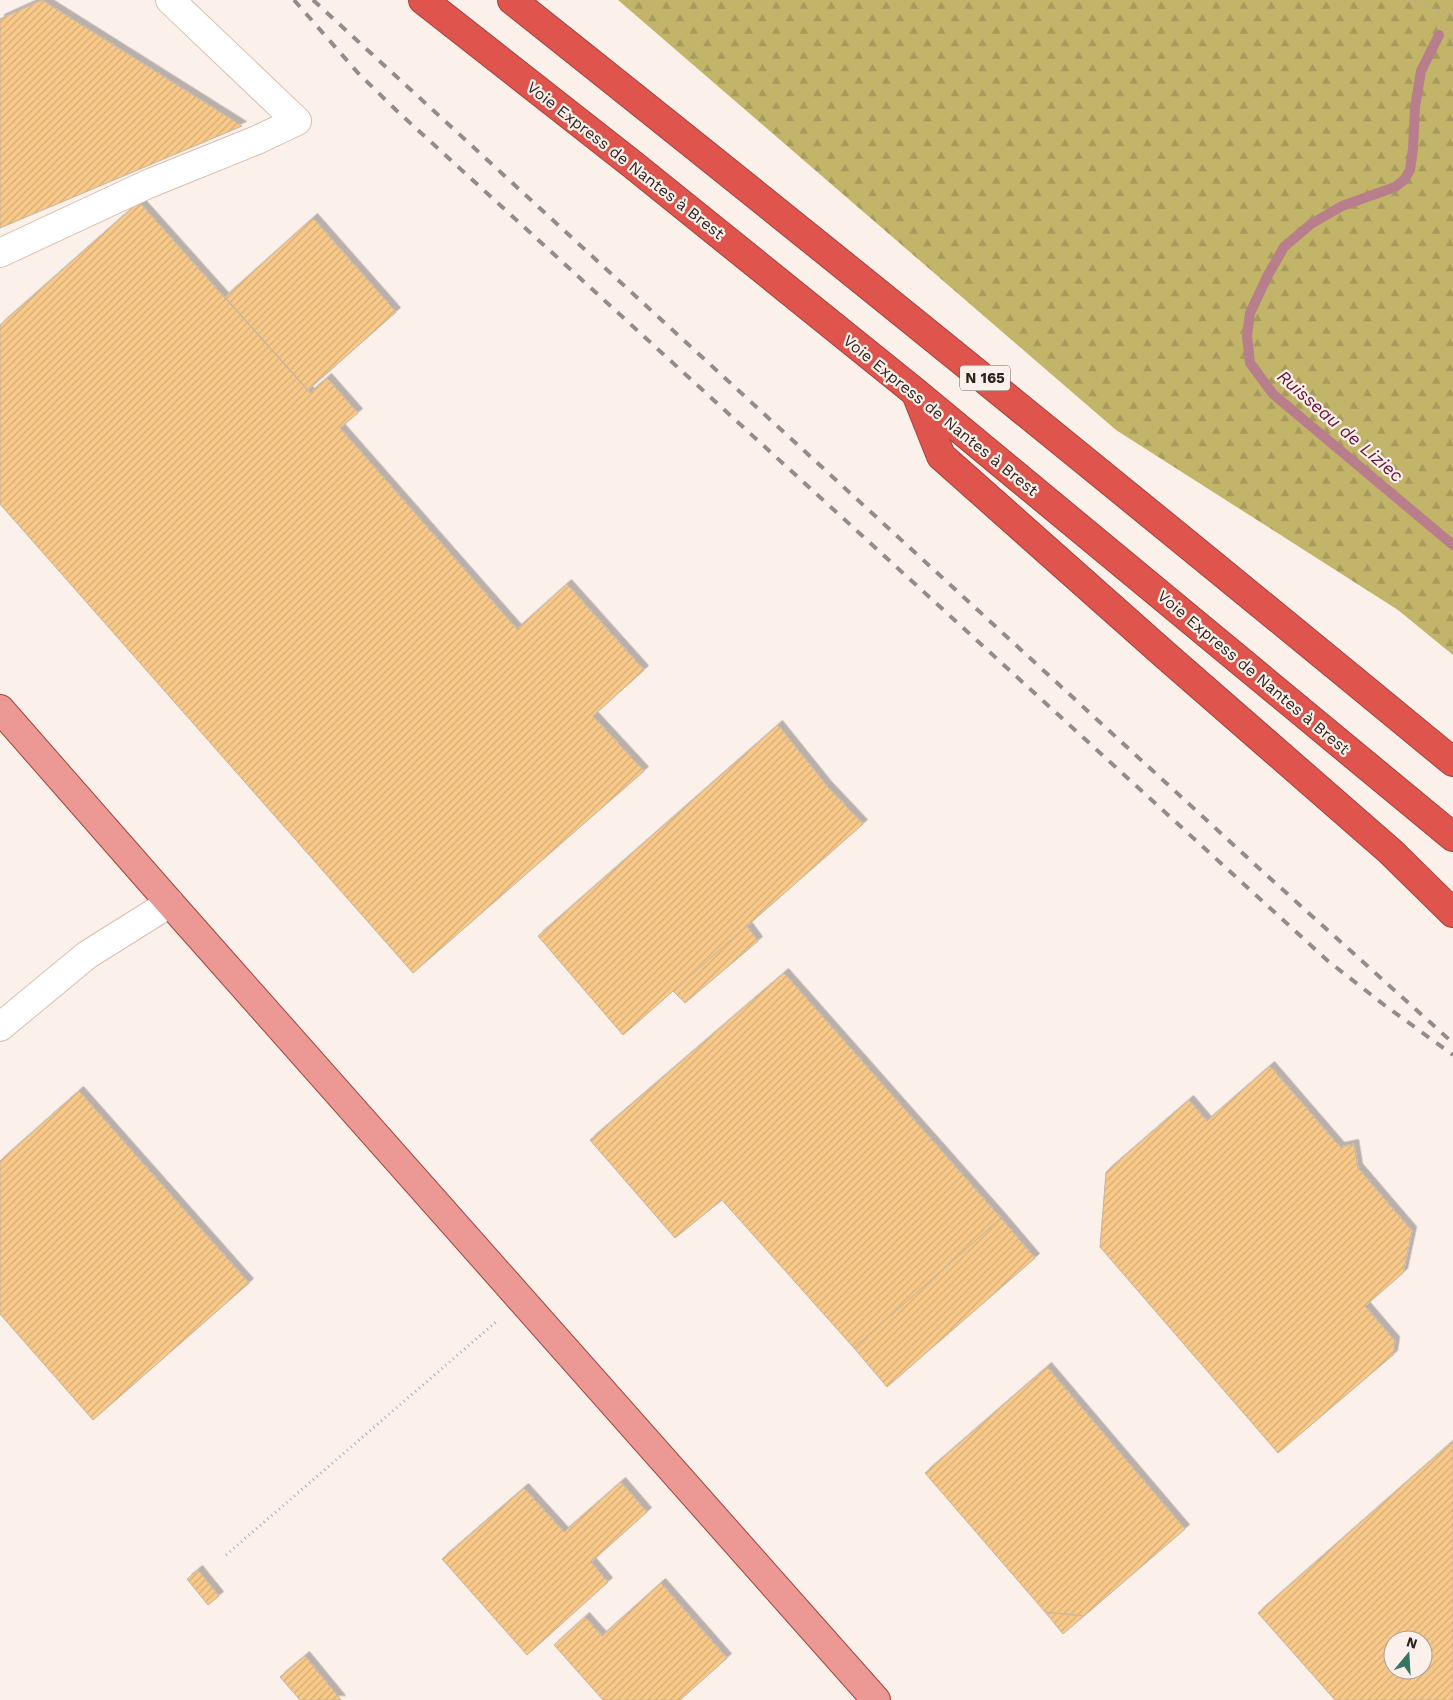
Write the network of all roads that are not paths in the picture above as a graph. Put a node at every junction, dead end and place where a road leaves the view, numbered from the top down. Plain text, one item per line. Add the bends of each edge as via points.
1 (170, 0) edge
2 (423, 0) edge
3 (512, 0) edge
4 (0, 253) edge
5 (915, 392) junction
6 (0, 708) edge
7 (1453, 762) edge
8 (1453, 837) edge
9 (170, 903) junction
10 (1453, 913) edge
11 (0, 1027) edge
12 (876, 1700) edge

1 - 4 lane via 297,120
2 - 5 highway, Voie Express de Nantes à Brest
3 - 7 highway, N 165 via 850,269
5 - 8 highway, Voie Express de Nantes à Brest
5 - 10 highway via 941,456 1391,852
6 - 9 main road
9 - 11 lane via 87,955
9 - 12 main road

